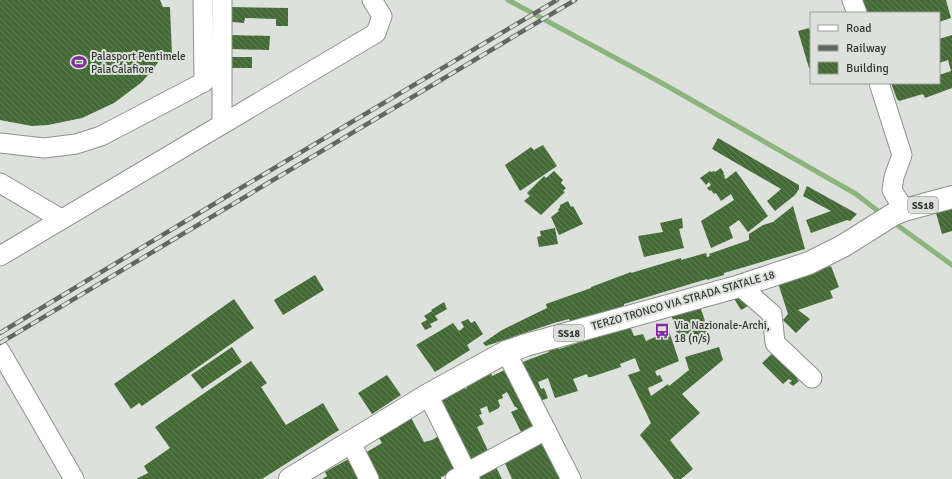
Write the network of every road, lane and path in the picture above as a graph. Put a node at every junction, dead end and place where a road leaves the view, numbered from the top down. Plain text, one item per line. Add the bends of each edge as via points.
1 (204, 0) edge
2 (222, 0) edge
3 (372, 0) edge
4 (852, 0) edge
5 (857, 12) edge
6 (879, 84) edge
7 (222, 124) junction
8 (0, 143) edge
9 (0, 182) edge
10 (952, 197) edge
11 (899, 212) junction
12 (61, 219) junction
13 (0, 256) edge
14 (740, 286) junction
15 (0, 351) edge
16 (506, 352) junction
17 (812, 378) dead end
18 (428, 395) junction
19 (546, 430) junction
20 (351, 443) junction
21 (464, 477) edge
22 (74, 479) edge
23 (290, 479) edge
24 (369, 479) edge
25 (571, 479) edge

1 - 8 street via 204,82 101,136 76,144 44,148
2 - 7 street
3 - 7 street via 382,16 376,33
4 - 5 street
6 - 11 street via 902,155 892,190
7 - 12 street
9 - 12 street
10 - 11 main road, TERZO TRONCO VIA STRADA STATALE 18 / SS18
11 - 14 main road, TERZO TRONCO VIA STRADA STATALE 18 / SS18 via 809,263
12 - 13 street
14 - 16 main road, TERZO TRONCO VIA STRADA STATALE 18 / SS18
14 - 17 street via 772,314 775,343
15 - 22 street
16 - 18 main road, TERZO TRONCO VIA STRADA STATALE 18 / SS18
16 - 19 street
18 - 20 main road, TERZO TRONCO VIA STRADA STATALE 18 / SS18
18 - 21 street
19 - 21 street
19 - 25 street
20 - 23 main road, TERZO TRONCO VIA STRADA STATALE 18 / SS18
20 - 24 street

